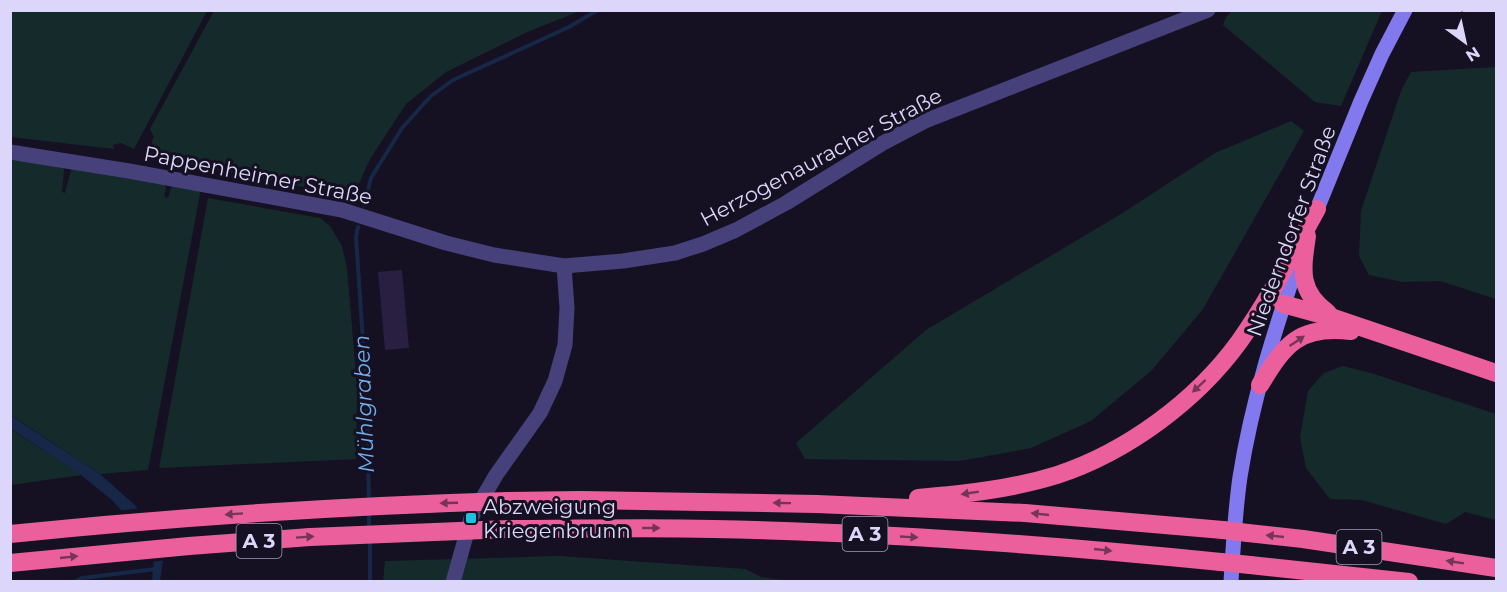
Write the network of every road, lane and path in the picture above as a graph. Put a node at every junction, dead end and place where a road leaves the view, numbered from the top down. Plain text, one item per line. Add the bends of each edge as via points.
1 (1208, 10) edge
2 (1406, 10) edge
3 (10, 152) edge
4 (1317, 209) junction
5 (1308, 233) junction
6 (564, 266) junction
7 (1283, 304) junction
8 (1334, 318) junction
9 (1376, 333) junction
10 (1497, 373) edge
11 (1260, 385) junction
12 (818, 504) junction
13 (10, 534) edge
14 (10, 563) edge
15 (1274, 567) junction
16 (1497, 568) edge
17 (453, 582) edge
18 (1231, 582) edge
19 (1322, 582) edge
20 (1409, 582) edge

1 - 6 street, Herzogenauracher Straße via 925,121 786,204 703,244 675,253
2 - 4 main road, Niederndorfer Straße via 1382,54
3 - 6 street, Pappenheimer Straße via 342,210 446,243
4 - 5 main road, Niederndorfer Straße
4 -> 12 highway via 1238,343 1178,406 1139,435 1058,474 1014,486 958,495
5 - 7 main road, Niederndorfer Straße
5 - 8 highway via 1303,263 1305,285 1315,303
6 - 17 street via 565,345 555,381 540,413 471,518
7 - 8 highway
7 - 11 main road, Niederndorfer Straße
8 - 9 highway
9 - 10 highway
11 -> 9 highway via 1282,352 1307,334 1328,328
11 - 18 main road, Niederndorfer Straße via 1240,477
12 -> 13 highway, A 3, bridge via 508,501 288,510
16 -> 12 highway, A 3, bridge via 1223,530 1025,513
14 -> 15 highway, A 3, bridge via 301,538 508,529 712,529 1075,547
15 - 19 highway
15 - 20 highway, A 3

